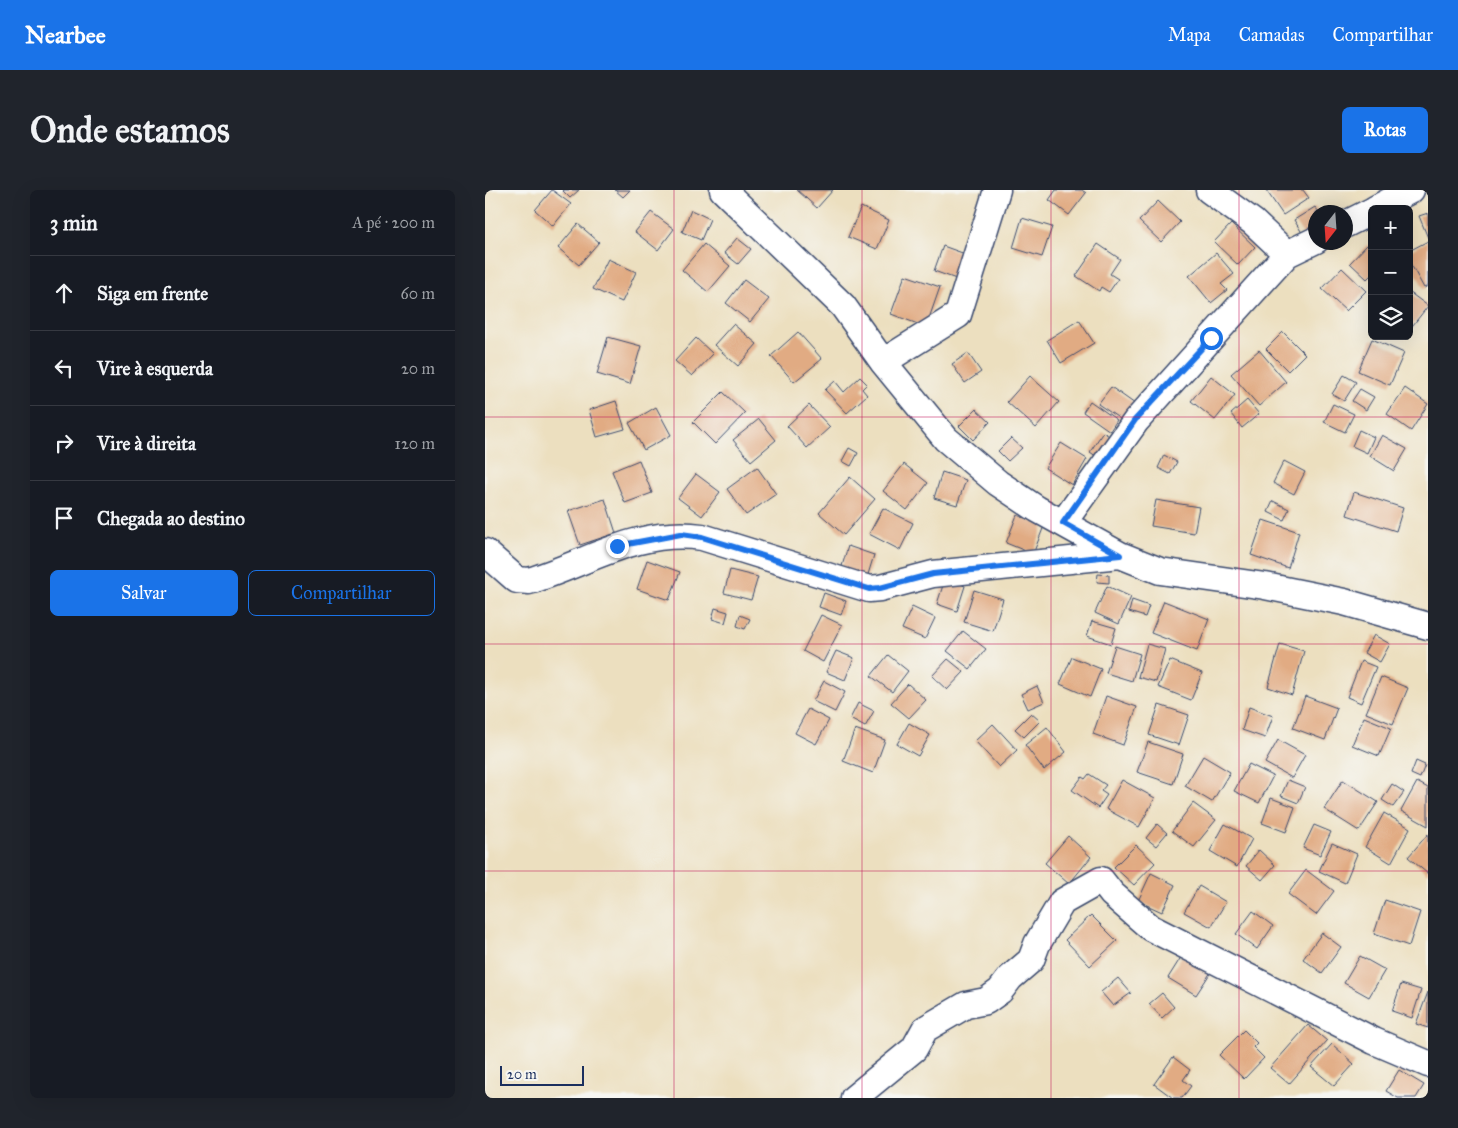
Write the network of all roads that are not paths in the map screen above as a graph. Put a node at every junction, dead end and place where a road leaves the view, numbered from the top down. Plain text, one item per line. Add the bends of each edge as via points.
1 (723, 190) edge
2 (997, 190) edge
3 (1209, 190) edge
4 (1411, 190) edge
5 (1383, 205) edge
6 (1368, 213) edge
7 (1353, 220) edge
8 (1308, 244) edge
9 (1287, 254) junction
10 (883, 362) junction
11 (1063, 523) junction
12 (485, 552) edge
13 (1120, 555) junction
14 (1428, 626) edge
15 (1428, 1064) edge
16 (853, 1098) edge

1 - 10 street via 843,306
2 - 10 street via 958,315
3 - 9 street via 1253,222
4 - 5 street
6 - 7 street
8 - 9 street
9 - 11 street via 1135,420
10 - 11 street via 946,439 998,483
11 - 13 street
12 - 13 street via 517,580 529,581 617,546 681,534 702,537 869,589 933,574
13 - 14 street via 1160,571 1265,586 1344,602
15 - 16 street via 1374,1041 1151,928 1101,880 1062,902 1031,960 1000,991 986,1002 966,1005 925,1029 914,1049

